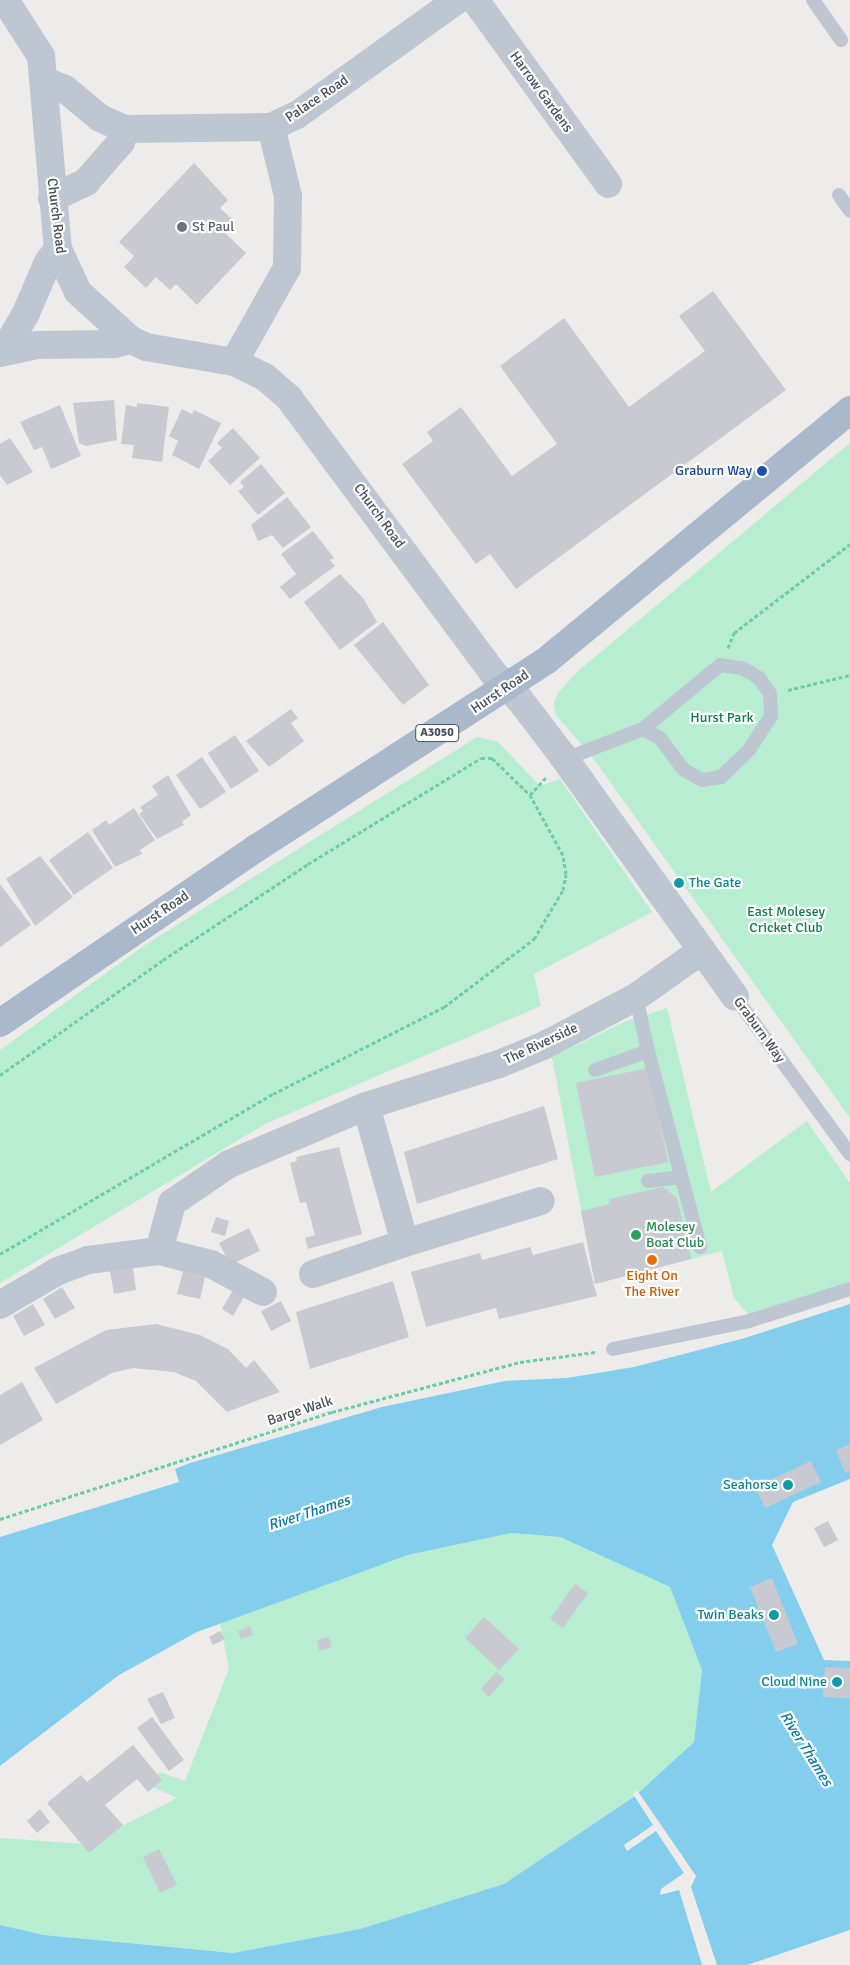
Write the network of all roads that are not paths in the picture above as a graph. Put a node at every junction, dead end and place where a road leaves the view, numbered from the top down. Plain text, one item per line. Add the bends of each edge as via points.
1 (5, 0) edge
2 (457, 0) edge
3 (474, 0) edge
4 (813, 0) edge
5 (841, 40) dead end
6 (45, 81) junction
7 (271, 128) junction
8 (125, 130) junction
9 (608, 184) dead end
10 (839, 195) dead end
11 (52, 198) junction
12 (850, 211) edge
13 (58, 249) junction
14 (131, 340) junction
15 (2, 352) edge
16 (234, 362) junction
17 (850, 410) edge
18 (508, 688) junction
19 (643, 729) junction
20 (565, 759) junction
21 (701, 951) junction
22 (636, 997) junction
23 (735, 997) joint
24 (0, 1023) edge
25 (648, 1050) junction
26 (595, 1070) dead end
27 (366, 1106) junction
28 (850, 1154) edge
29 (681, 1177) junction
30 (648, 1181) dead end
31 (541, 1201) dead end
32 (405, 1243) junction
33 (700, 1247) dead end
34 (159, 1251) junction
35 (314, 1274) dead end
36 (850, 1289) edge
37 (263, 1292) dead end
38 (0, 1304) edge
39 (612, 1349) road end

1 - 6 street, Church Road via 34,41 41,56
2 - 7 street, Palace Road via 297,115
3 - 9 street, Harrow Gardens
4 - 5 lane
6 - 8 street, Palace Road via 65,89 100,118
6 - 11 street, Church Road
7 - 8 street, Palace Road
7 - 16 street via 288,196 287,268
8 - 11 street via 121,142 86,182
10 - 12 lane
11 - 13 street, Church Road
13 - 14 street, Church Road via 78,292
13 - 15 street via 48,262 26,313
14 - 15 street via 114,344 37,345
14 - 16 street, Church Road via 146,347
16 - 18 street, Church Road via 265,377 289,398
17 - 18 main road, Hurst Road / A3050 via 659,571
18 - 20 street
18 - 24 main road, Hurst Road / A3050 via 255,849
19 - 19 lane via 720,665 751,673 770,694 771,716 749,750 721,777 702,780 684,770 660,738
19 - 20 lane
20 - 21 street, Graburn Way
21 - 22 street, The Riverside
21 - 23 street, Graburn Way
22 - 25 lane
22 - 27 street, The Riverside via 499,1064
23 - 28 lane, Graburn Way
25 - 26 lane
25 - 29 lane
27 - 32 street
27 - 34 street, The Riverside via 229,1164 172,1203
29 - 30 lane
29 - 33 lane
31 - 32 street
32 - 35 street
34 - 37 street via 211,1264
34 - 38 street via 88,1260 58,1271
36 - 39 lane via 749,1321

